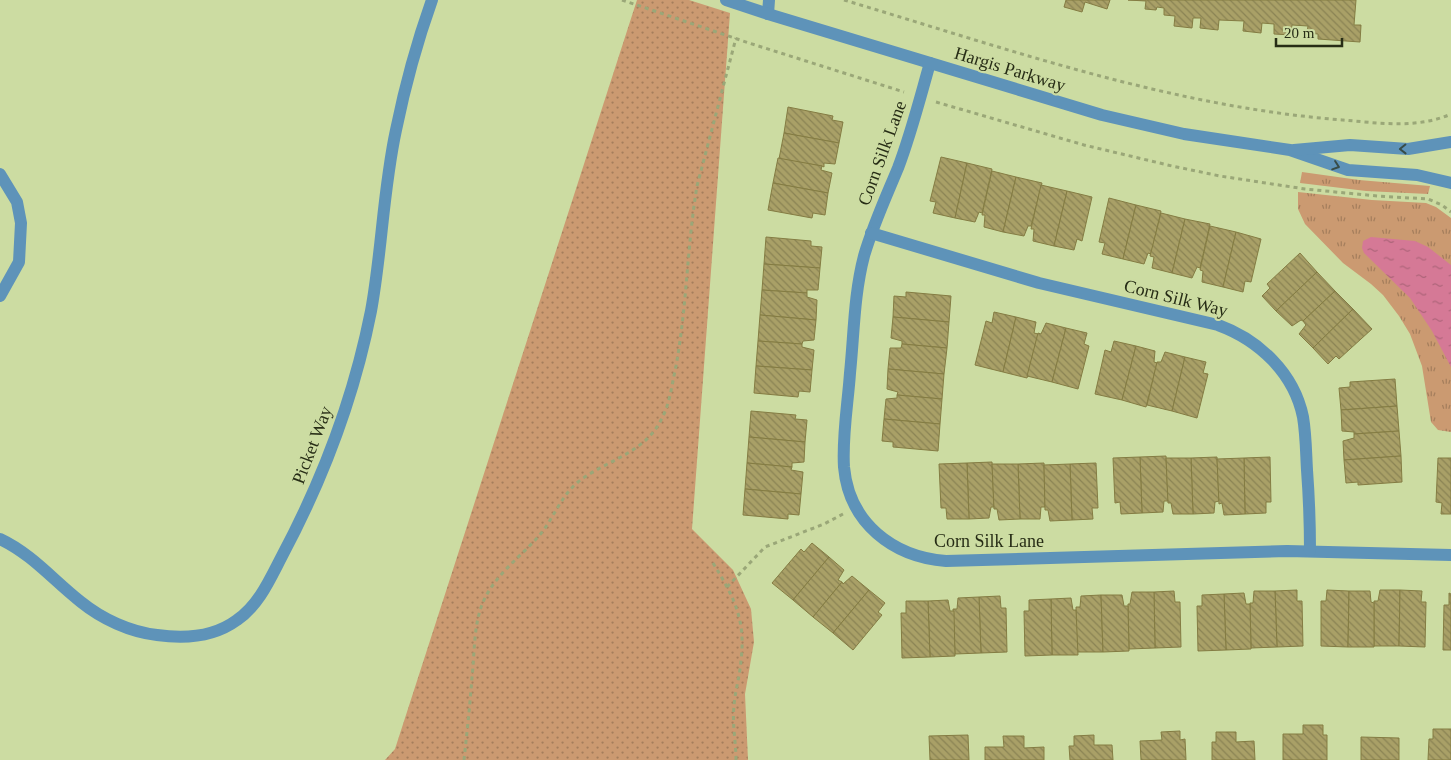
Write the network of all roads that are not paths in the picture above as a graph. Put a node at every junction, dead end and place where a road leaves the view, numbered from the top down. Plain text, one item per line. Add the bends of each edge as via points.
1 (432, 0) edge
2 (726, 0) edge
3 (769, 0) edge
4 (768, 14) junction
5 (930, 63) junction
6 (1451, 142) edge
7 (1290, 150) junction
8 (0, 174) edge
9 (1451, 183) edge
10 (871, 233) junction
11 (0, 296) edge
12 (0, 540) edge
13 (1310, 551) junction
14 (1451, 555) edge

1 - 12 street, Picket Way via 395,131 371,310 345,408 330,455 292,537 265,588 248,612 236,622 205,636 143,633 124,627 81,602 27,555
2 - 4 street, Hargis Parkway
3 - 4 street
4 - 5 street, Hargis Parkway
5 - 7 street, Hargis Parkway via 1102,115 1184,134
5 - 10 street, Corn Silk Lane via 903,154
6 -> 7 street, Hargis Parkway via 1408,149 1350,146
7 -> 9 street, Hargis Parkway via 1348,170 1428,176
8 - 11 street via 18,202 21,223 18,262
10 - 13 street, Corn Silk Way via 1039,283 1218,324 1248,340 1282,372 1301,409
10 - 13 street, Corn Silk Lane via 857,293 845,474 856,506 874,531 888,543 931,560 954,561
13 - 14 street, Corn Silk Lane

